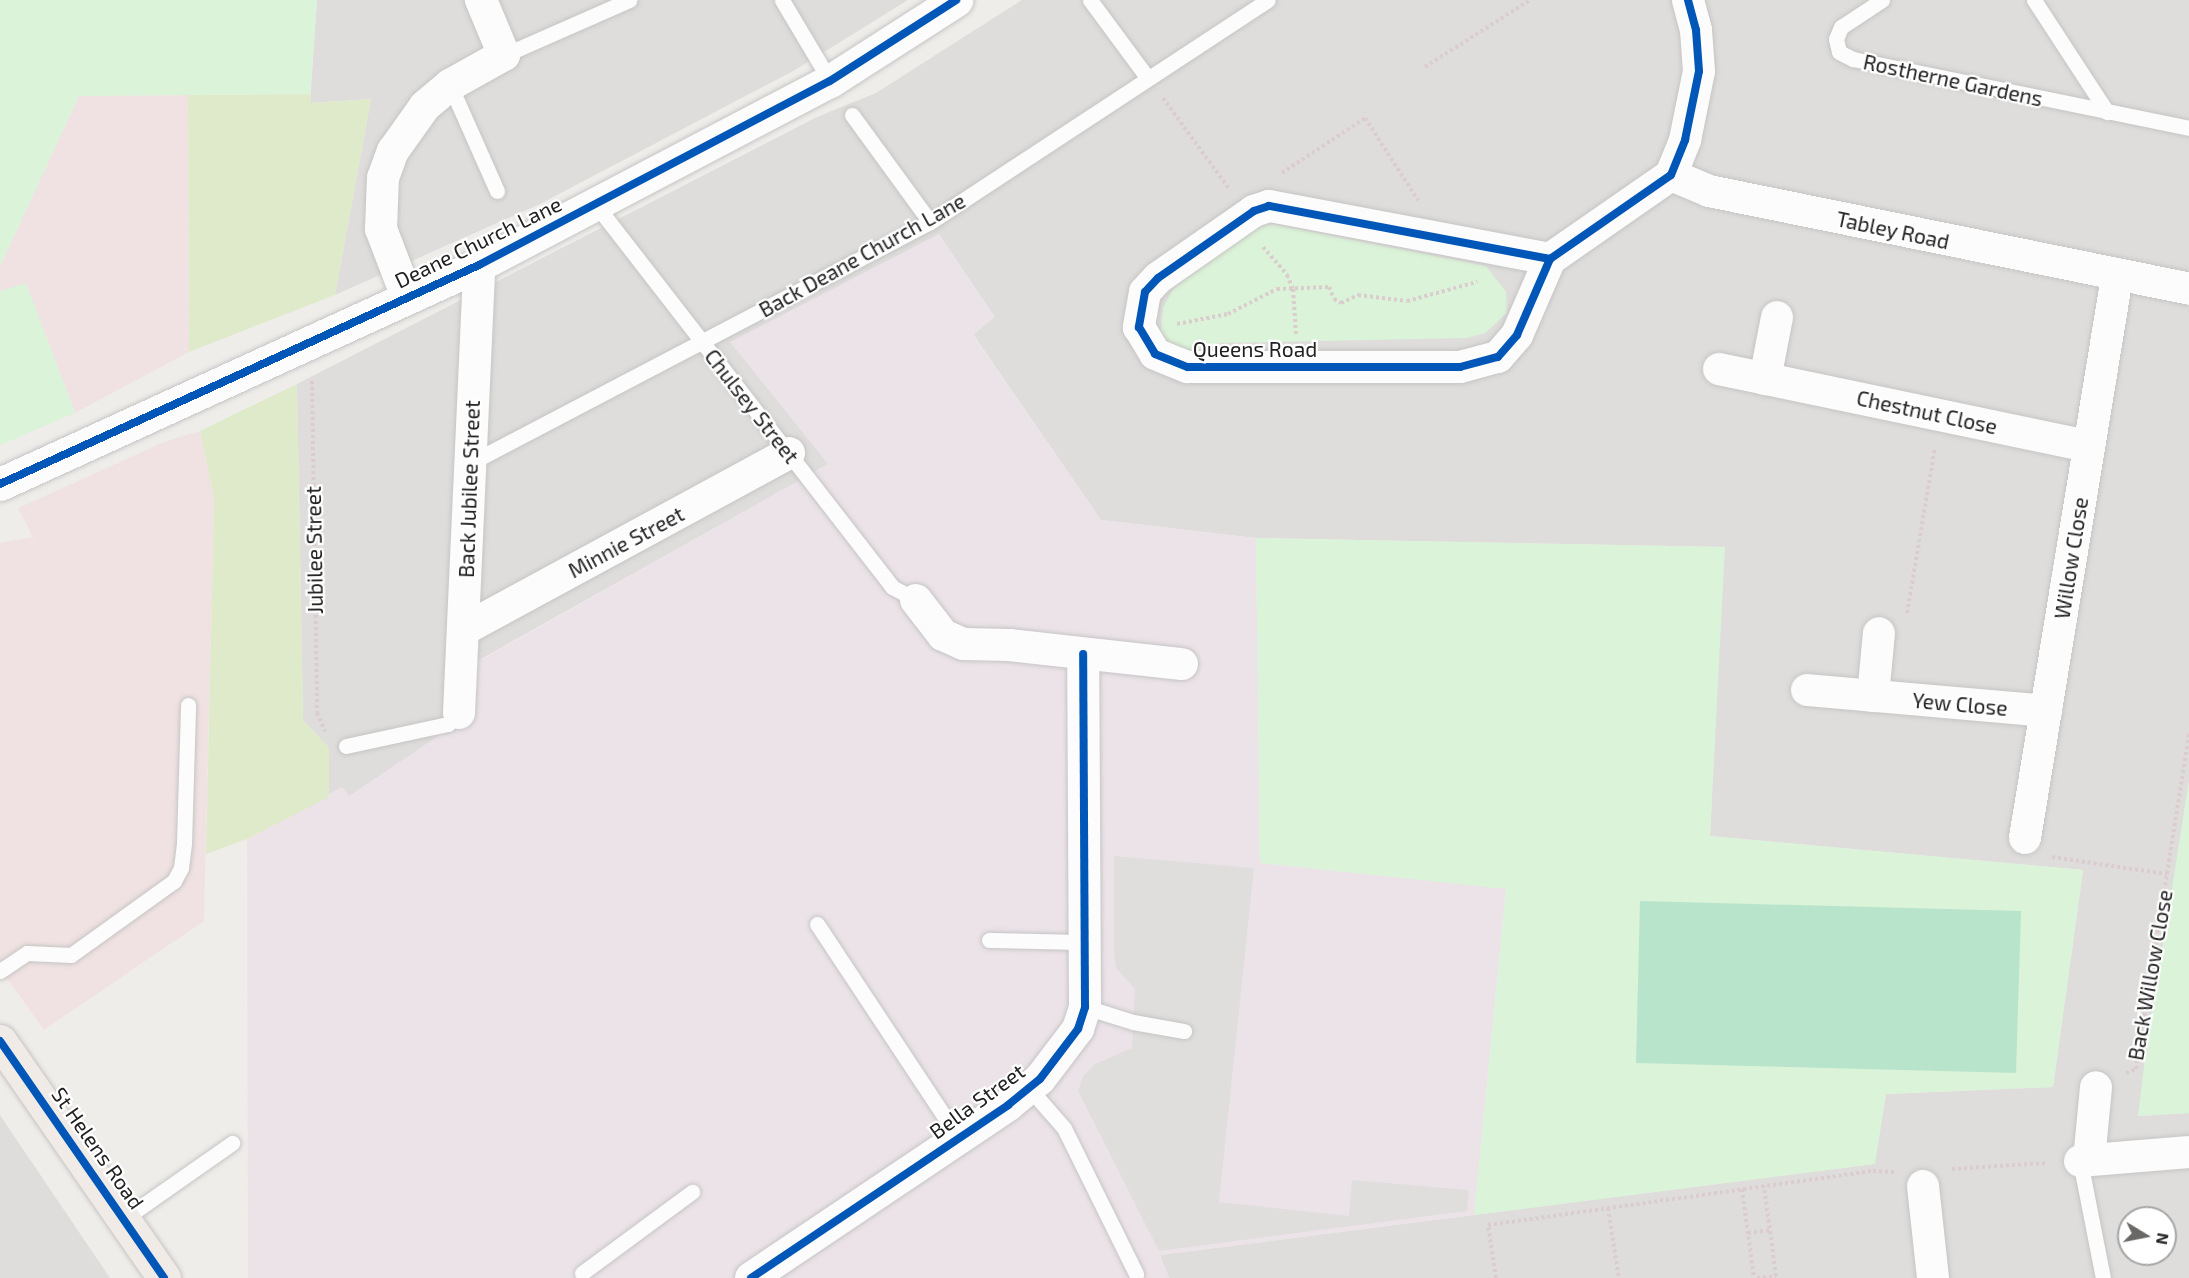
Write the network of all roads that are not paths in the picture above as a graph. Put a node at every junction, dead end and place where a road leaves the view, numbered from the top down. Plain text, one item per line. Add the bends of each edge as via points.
1 (481, 0) edge
2 (629, 0) edge
3 (782, 0) edge
4 (956, 0) edge
5 (1090, 0) edge
6 (1268, 0) edge
7 (1689, 0) edge
8 (1882, 0) edge
9 (2034, 0) edge
10 (504, 55) junction
11 (1147, 77) junction
12 (830, 81) junction
13 (450, 85) junction
14 (2107, 112) junction
15 (852, 115) dead end
16 (2189, 128) edge
17 (1671, 175) junction
18 (497, 190) dead end
19 (596, 205) junction
20 (930, 222) junction
21 (1550, 259) junction
22 (479, 265) junction
23 (2116, 277) junction
24 (2189, 289) edge
25 (407, 297) junction
26 (1777, 317) dead end
27 (702, 342) junction
28 (1719, 369) dead end
29 (1765, 379) junction
30 (2089, 446) junction
31 (789, 453) junction
32 (470, 463) junction
33 (0, 484) edge
34 (916, 600) joint
35 (463, 630) junction
36 (1879, 633) road end
37 (1083, 654) junction
38 (1182, 664) dead end
39 (1807, 690) dead end
40 (1873, 696) junction
41 (188, 705) dead end
42 (2046, 711) junction
43 (459, 713) joint
44 (346, 746) road end
45 (2025, 838) road end
46 (817, 924) dead end
47 (989, 940) dead end
48 (1084, 942) junction
49 (0, 971) edge
50 (1085, 1007) junction
51 (1184, 1031) dead end
52 (0, 1041) edge
53 (2096, 1087) road end
54 (1029, 1088) junction
55 (958, 1137) junction
56 (232, 1143) dead end
57 (2189, 1152) edge
58 (2085, 1160) junction
59 (1922, 1176) road end
60 (692, 1192) dead end
61 (125, 1218) junction
62 (1136, 1274) dead end
63 (581, 1276) edge
64 (164, 1278) edge
65 (751, 1278) edge
66 (1933, 1278) edge
67 (2103, 1278) edge

1 - 10 street
2 - 10 lane
3 - 12 lane
4 - 12 street, Deane Church Lane
5 - 11 lane
6 - 11 lane, Back Deane Church Lane
7 - 17 street via 1699,71 1690,121
8 - 14 lane, Rostherne Gardens via 1841,27 1836,39 1839,52 1865,62
9 - 14 lane
10 - 13 street
11 - 20 lane, Back Deane Church Lane
12 - 19 street, Deane Church Lane
13 - 18 lane
13 - 25 street via 408,127 383,178 381,229
14 - 16 lane, Rostherne Gardens
15 - 20 lane
17 - 21 street
17 - 23 street, Tabley Road via 1709,191
19 - 22 street, Deane Church Lane
19 - 27 lane, Chulsey Street
20 - 27 lane, Back Deane Church Lane
21 - 21 street, Queens Road via 1517,335 1498,357 1480,365 1176,365 1155,354 1145,342 1140,318 1145,292 1158,278 1259,210 1424,234
22 - 25 street, Deane Church Lane
22 - 32 street, Back Jubilee Street
23 - 24 street, Tabley Road
23 - 30 street, Willow Close
25 - 33 street, Deane Church Lane
26 - 29 street
27 - 31 lane, Chulsey Street
27 - 32 lane, Back Deane Church Lane
28 - 29 street, Chestnut Close
29 - 30 street, Chestnut Close
30 - 42 street, Willow Close
31 - 34 lane, Chulsey Street via 892,587
31 - 35 street, Minnie Street
32 - 35 street, Back Jubilee Street
34 - 37 street via 951,640
35 - 43 street, Back Jubilee Street
36 - 40 street
37 - 38 street
37 - 48 street, Bella Street
39 - 40 street, Yew Close
40 - 42 street, Yew Close
41 - 49 lane via 184,843 181,868 174,881 71,955 27,953
42 - 45 street, Willow Close
43 - 44 lane via 448,724
46 - 55 lane
47 - 48 lane
48 - 50 street, Bella Street
50 - 51 lane via 1133,1022
50 - 54 street, Bella Street via 1078,1029
52 - 61 main road, St Helens Road
53 - 58 street
54 - 55 street, Bella Street
54 - 62 lane via 1064,1128
55 - 65 street, Bella Street
56 - 61 lane
57 - 58 street
58 - 67 lane
59 - 66 street
60 - 63 lane
61 - 64 main road, St Helens Road

